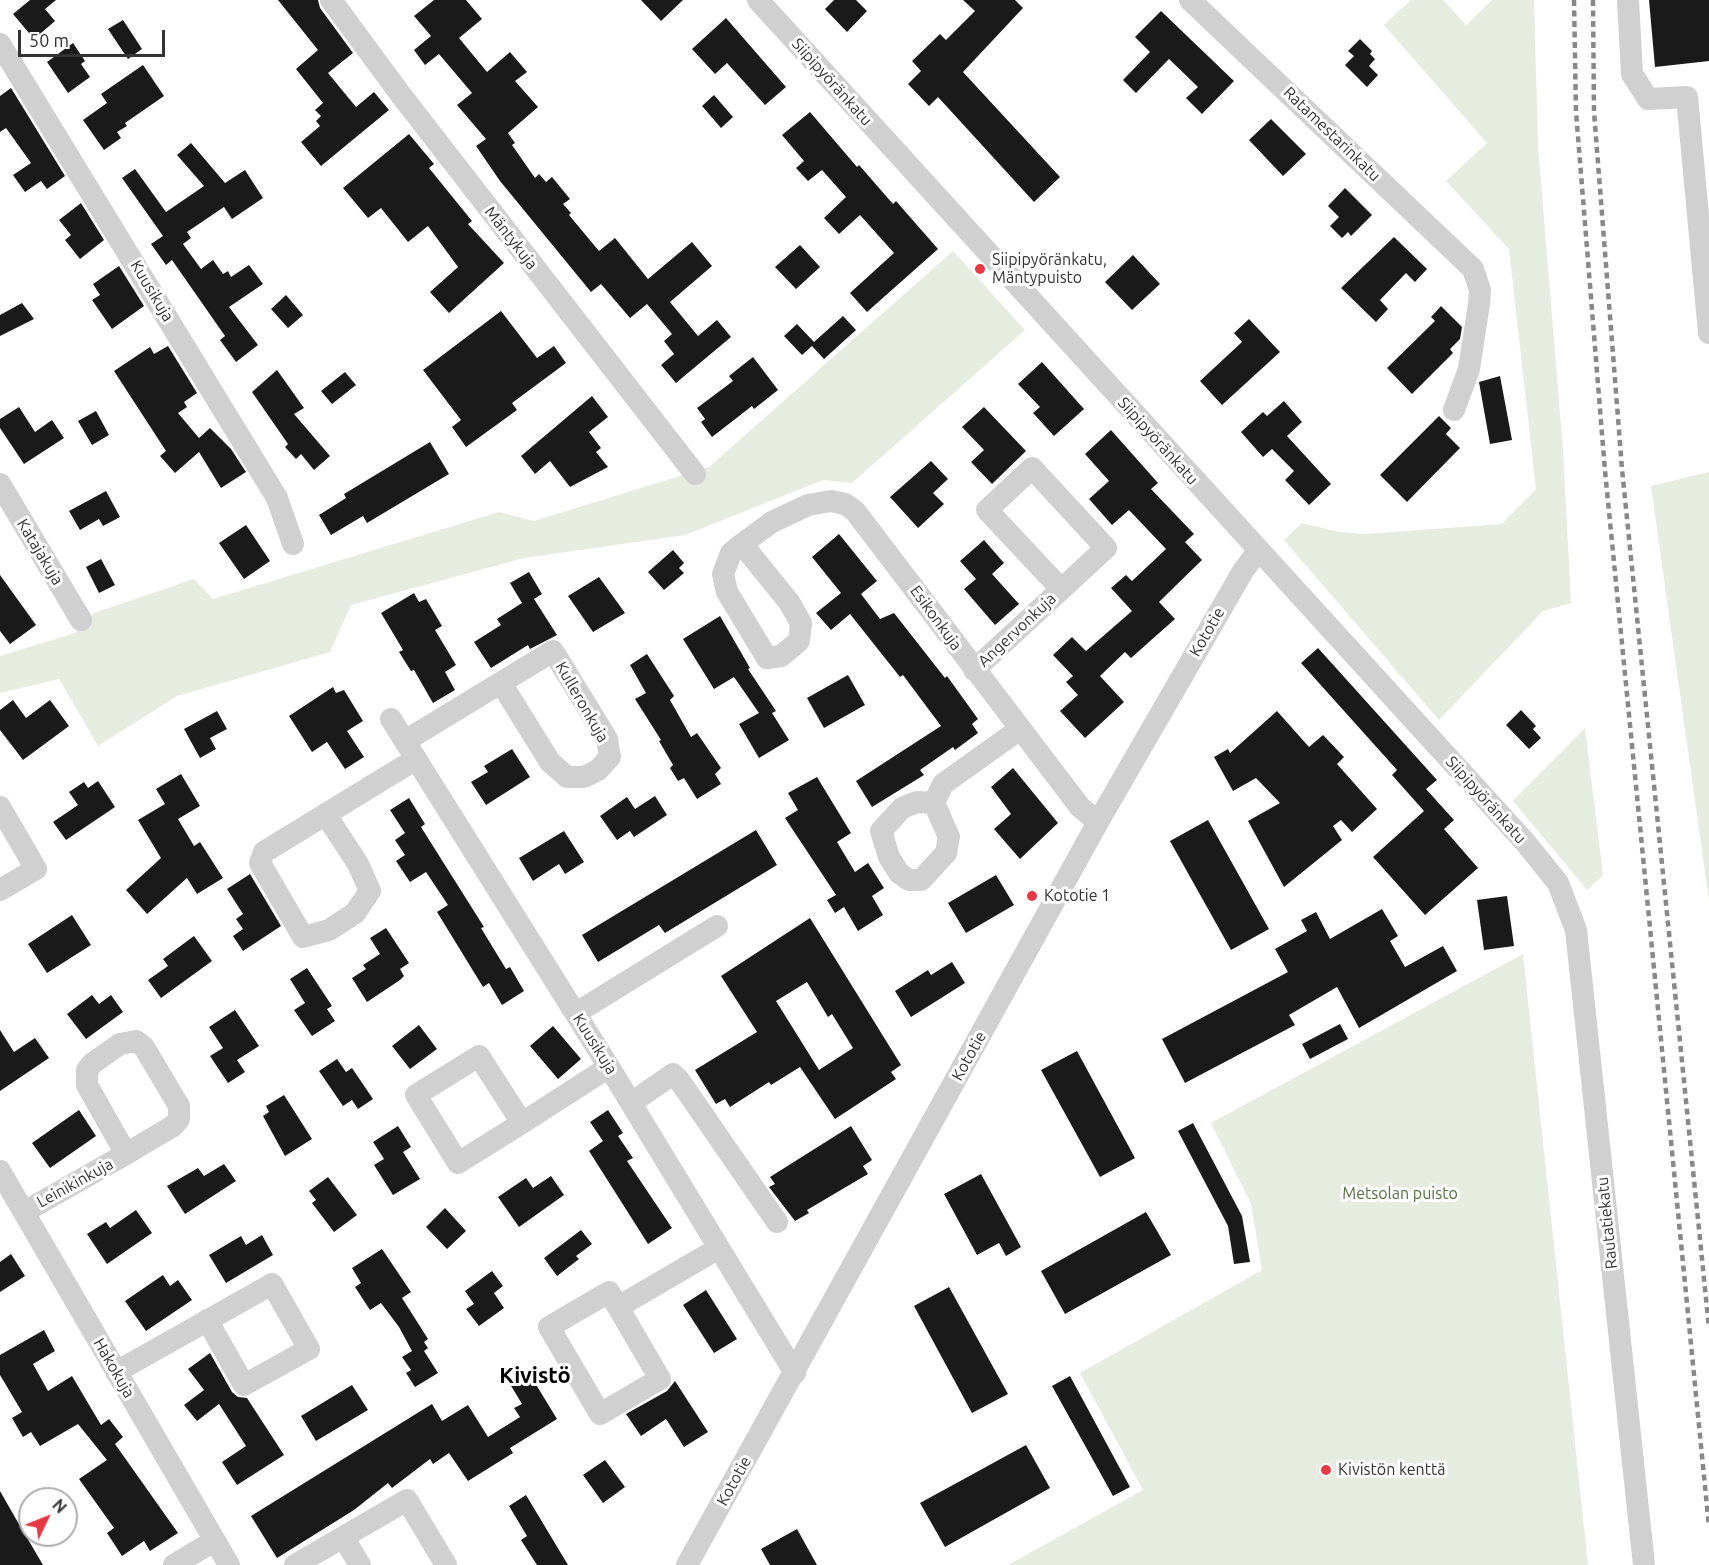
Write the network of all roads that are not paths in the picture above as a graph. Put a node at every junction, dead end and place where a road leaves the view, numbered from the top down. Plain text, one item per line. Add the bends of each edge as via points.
1 (331, 0) edge
2 (758, 0) edge
3 (1190, 0) edge
4 (1628, 0) edge
5 (0, 44) edge
6 (1709, 333) edge
7 (1454, 410) dead end
8 (695, 474) dead end
9 (0, 484) edge
10 (293, 544) dead end
11 (742, 544) junction
12 (1258, 551) junction
13 (1061, 589) junction
14 (81, 620) dead end
15 (974, 670) junction
16 (501, 683) junction
17 (391, 718) dead end
18 (1020, 729) junction
19 (411, 750) junction
20 (934, 803) dead end
21 (0, 807) edge
22 (326, 815) junction
23 (1098, 822) junction
24 (1558, 883) joint
25 (0, 890) edge
26 (717, 926) dead end
27 (576, 1013) junction
28 (609, 1067) junction
29 (631, 1103) junction
30 (522, 1123) junction
31 (126, 1155) junction
32 (0, 1171) edge
33 (24, 1212) junction
34 (777, 1222) dead end
35 (719, 1248) junction
36 (618, 1307) junction
37 (207, 1320) junction
38 (116, 1372) junction
39 (795, 1373) junction
40 (343, 1537) junction
41 (214, 1540) junction
42 (174, 1565) edge
43 (229, 1565) edge
44 (295, 1565) edge
45 (360, 1565) edge
46 (446, 1565) edge
47 (687, 1565) edge
48 (1644, 1565) edge

1 - 8 street, Mäntykuja via 400,95
2 - 12 street, Siipipyöränkatu
3 - 7 street, Ratamestarinkatu via 1473,268 1480,290 1479,304 1468,369
4 - 6 street via 1632,74 1648,99 1687,97
5 - 10 street, Kuusikuja via 278,498
9 - 14 street, Katajakuja
11 - 11 street, Esikonkuja via 731,553 723,574 727,592 767,658 782,656 799,641 801,623
11 - 15 street, Esikonkuja via 772,522 808,505 831,501 845,504 855,511 908,579
12 - 23 street, Kototie
12 - 24 street, Siipipyöränkatu via 1525,842
13 - 13 street, Angervonkuja via 1106,548 1032,468 987,510
13 - 15 street, Angervonkuja
15 - 18 street, Esikonkuja
16 - 16 street, Kulleronkuja via 553,651 607,739 610,757 584,777 567,777 550,762
16 - 19 street, Kulleronkuja
17 - 19 street, Kuusikuja
18 - 20 street via 943,784
18 - 23 street, Esikonkuja via 1080,807
19 - 22 street, Kulleronkuja
19 - 27 street, Kuusikuja
21 - 25 street via 36,869
22 - 22 street, Kulleronkuja via 264,852 261,863 303,937 329,930 355,913 370,891 358,864
23 - 39 street, Kototie
24 - 48 street, Rautatiekatu via 1576,930
26 - 27 street
27 - 28 street, Kuusikuja
28 - 29 street, Kuusikuja
28 - 30 street
29 - 34 street via 673,1074
29 - 35 street, Kuusikuja
30 - 30 street via 458,1163 416,1095 478,1056
31 - 31 street, Leinikinkuja via 179,1119 179,1106 144,1047 136,1041 120,1044 87,1070 87,1085
31 - 33 street, Leinikinkuja
32 - 33 street, Hakokuja
33 - 38 street, Hakokuja
35 - 36 street
35 - 39 street, Kuusikuja
36 - 36 street via 660,1379 600,1414 549,1327 609,1292
37 - 37 street via 272,1284 309,1349 244,1385
37 - 38 street
38 - 41 street, Hakokuja
39 - 47 street, Kototie
40 - 44 street
40 - 45 street
40 - 46 street via 407,1500
41 - 42 street
41 - 43 street, Hakokuja

